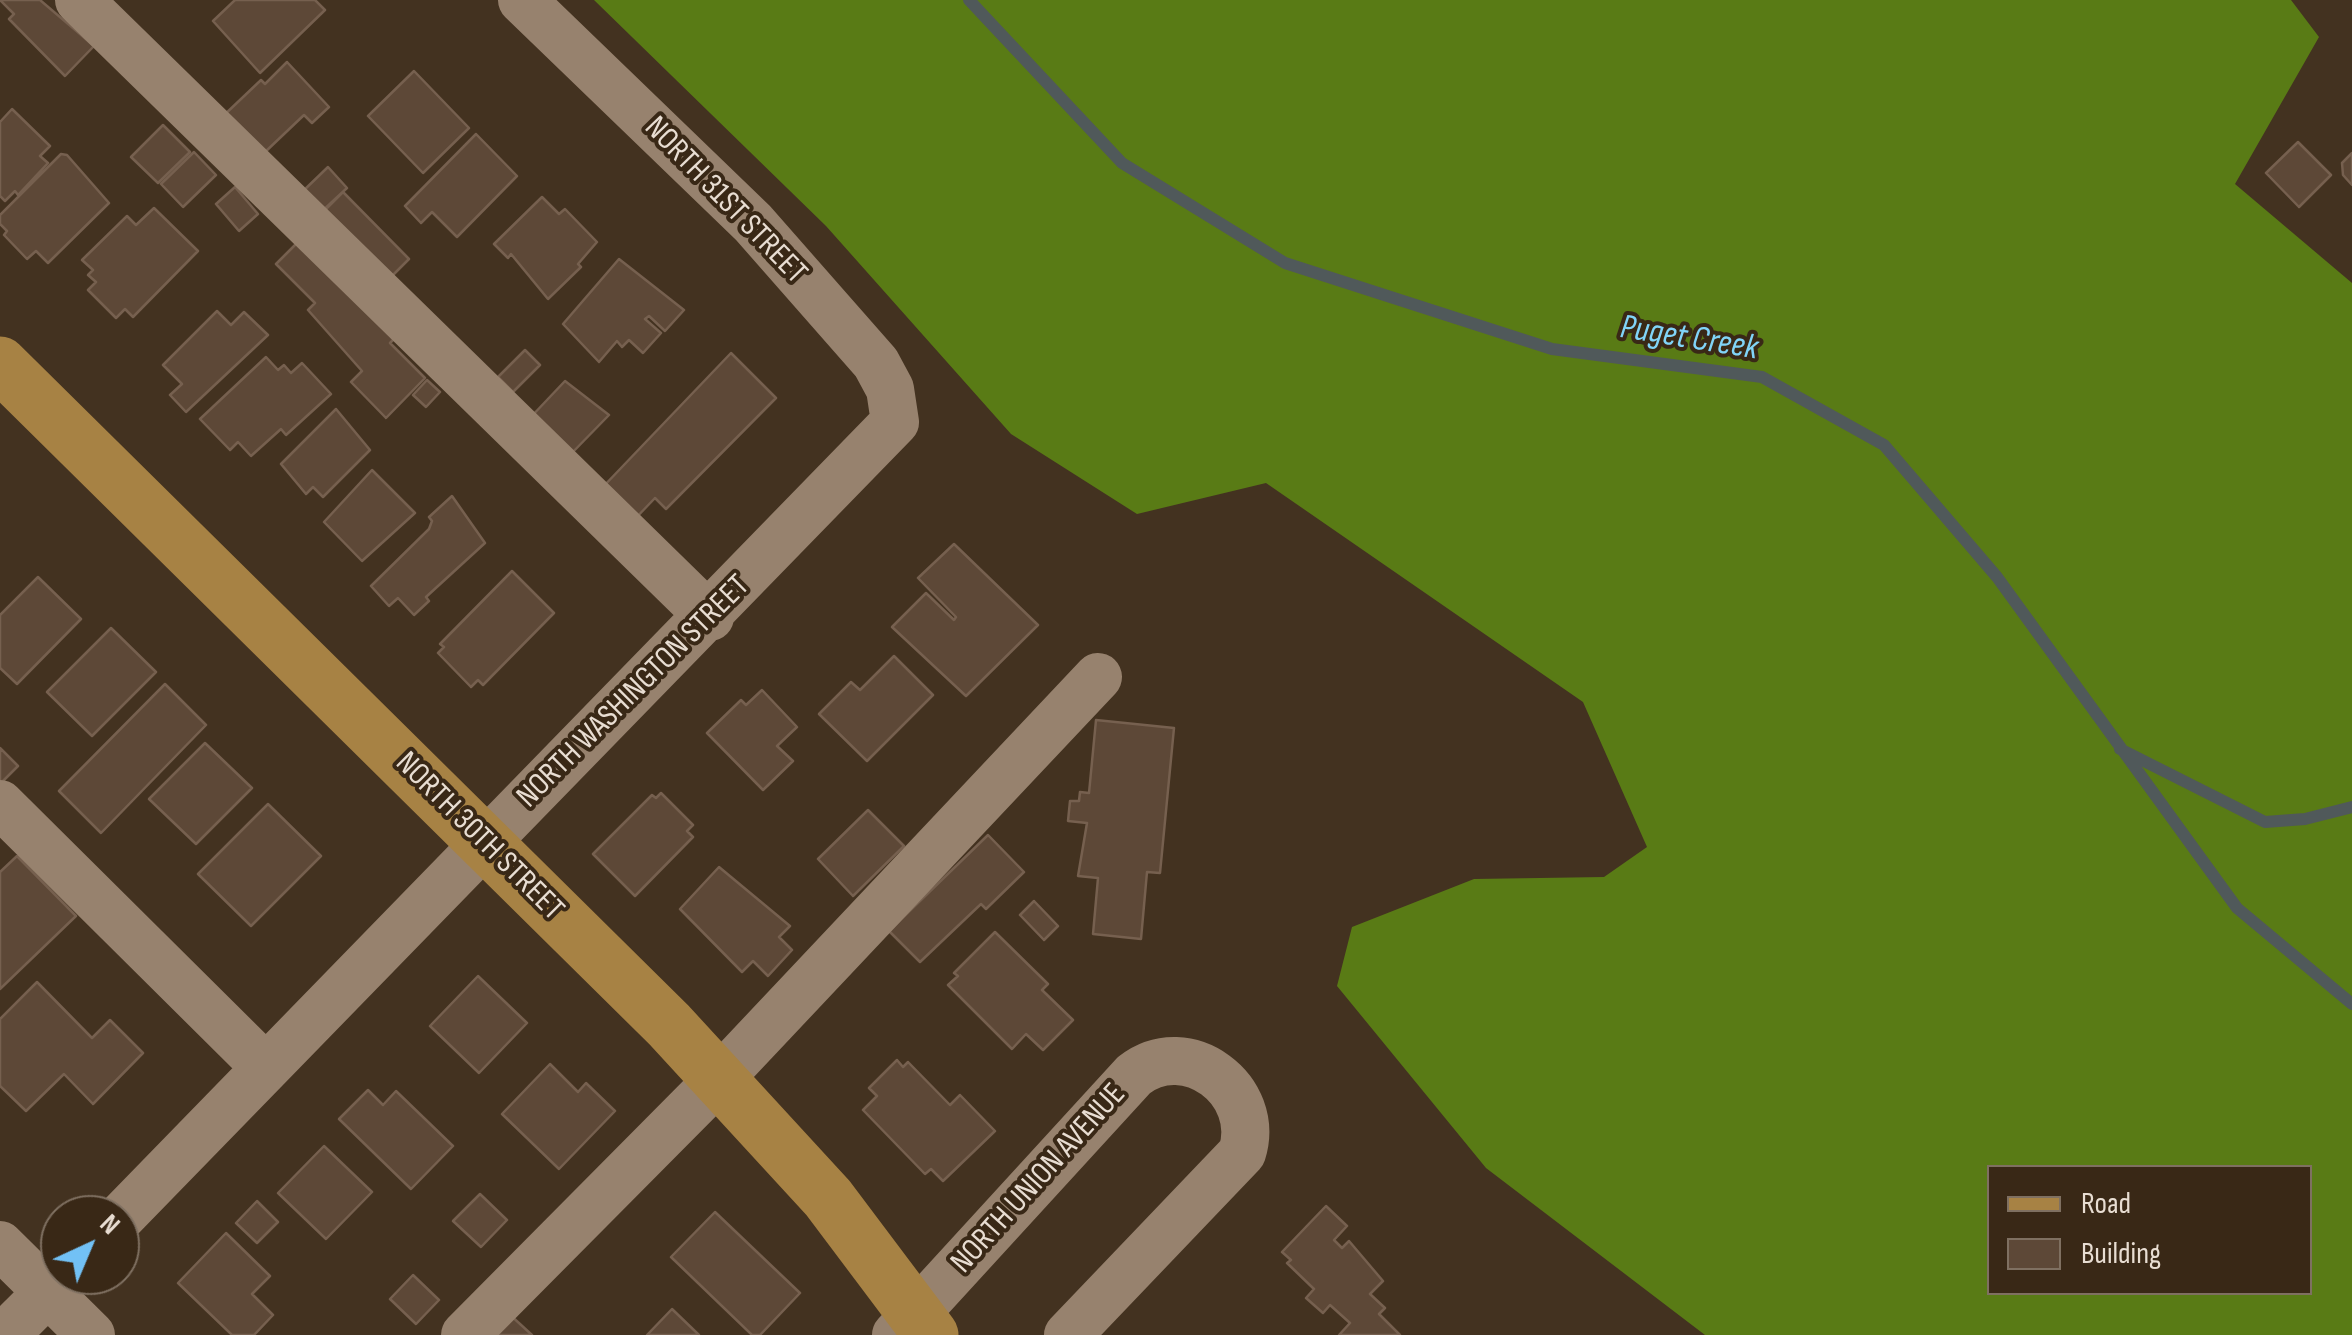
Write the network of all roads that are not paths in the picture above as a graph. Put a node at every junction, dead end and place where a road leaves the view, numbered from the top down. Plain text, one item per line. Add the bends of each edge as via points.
1 (80, 0) edge
2 (522, 0) edge
3 (0, 364) edge
4 (894, 422) joint
5 (710, 617) junction
6 (1098, 677) dead end
7 (0, 804) edge
8 (484, 842) junction
9 (265, 1067) junction
10 (719, 1078) junction
11 (140, 1197) edge
12 (0, 1245) edge
13 (40, 1273) edge
14 (45, 1295) edge
15 (64, 1295) edge
16 (915, 1328) edge
17 (5, 1335) edge
18 (91, 1335) edge
19 (465, 1335) edge
20 (1068, 1335) edge

1 - 5 street
2 - 4 street, NORTH 31ST STREET via 753,223 876,363 890,388
3 - 8 main road, NORTH 30TH STREET
4 - 5 street, NORTH WASHINGTON STREET
5 - 8 street, NORTH WASHINGTON STREET
6 - 10 street
7 - 9 street
8 - 9 street, NORTH WASHINGTON STREET
8 - 10 main road, NORTH 30TH STREET
9 - 11 street, NORTH WASHINGTON STREET
10 - 16 main road, NORTH 30TH STREET via 828,1198
10 - 19 street
12 - 13 street
14 - 17 street
15 - 18 street
16 - 20 street, NORTH UNION AVENUE via 1149,1063 1170,1059 1211,1072 1244,1110 1248,1132 1242,1153

